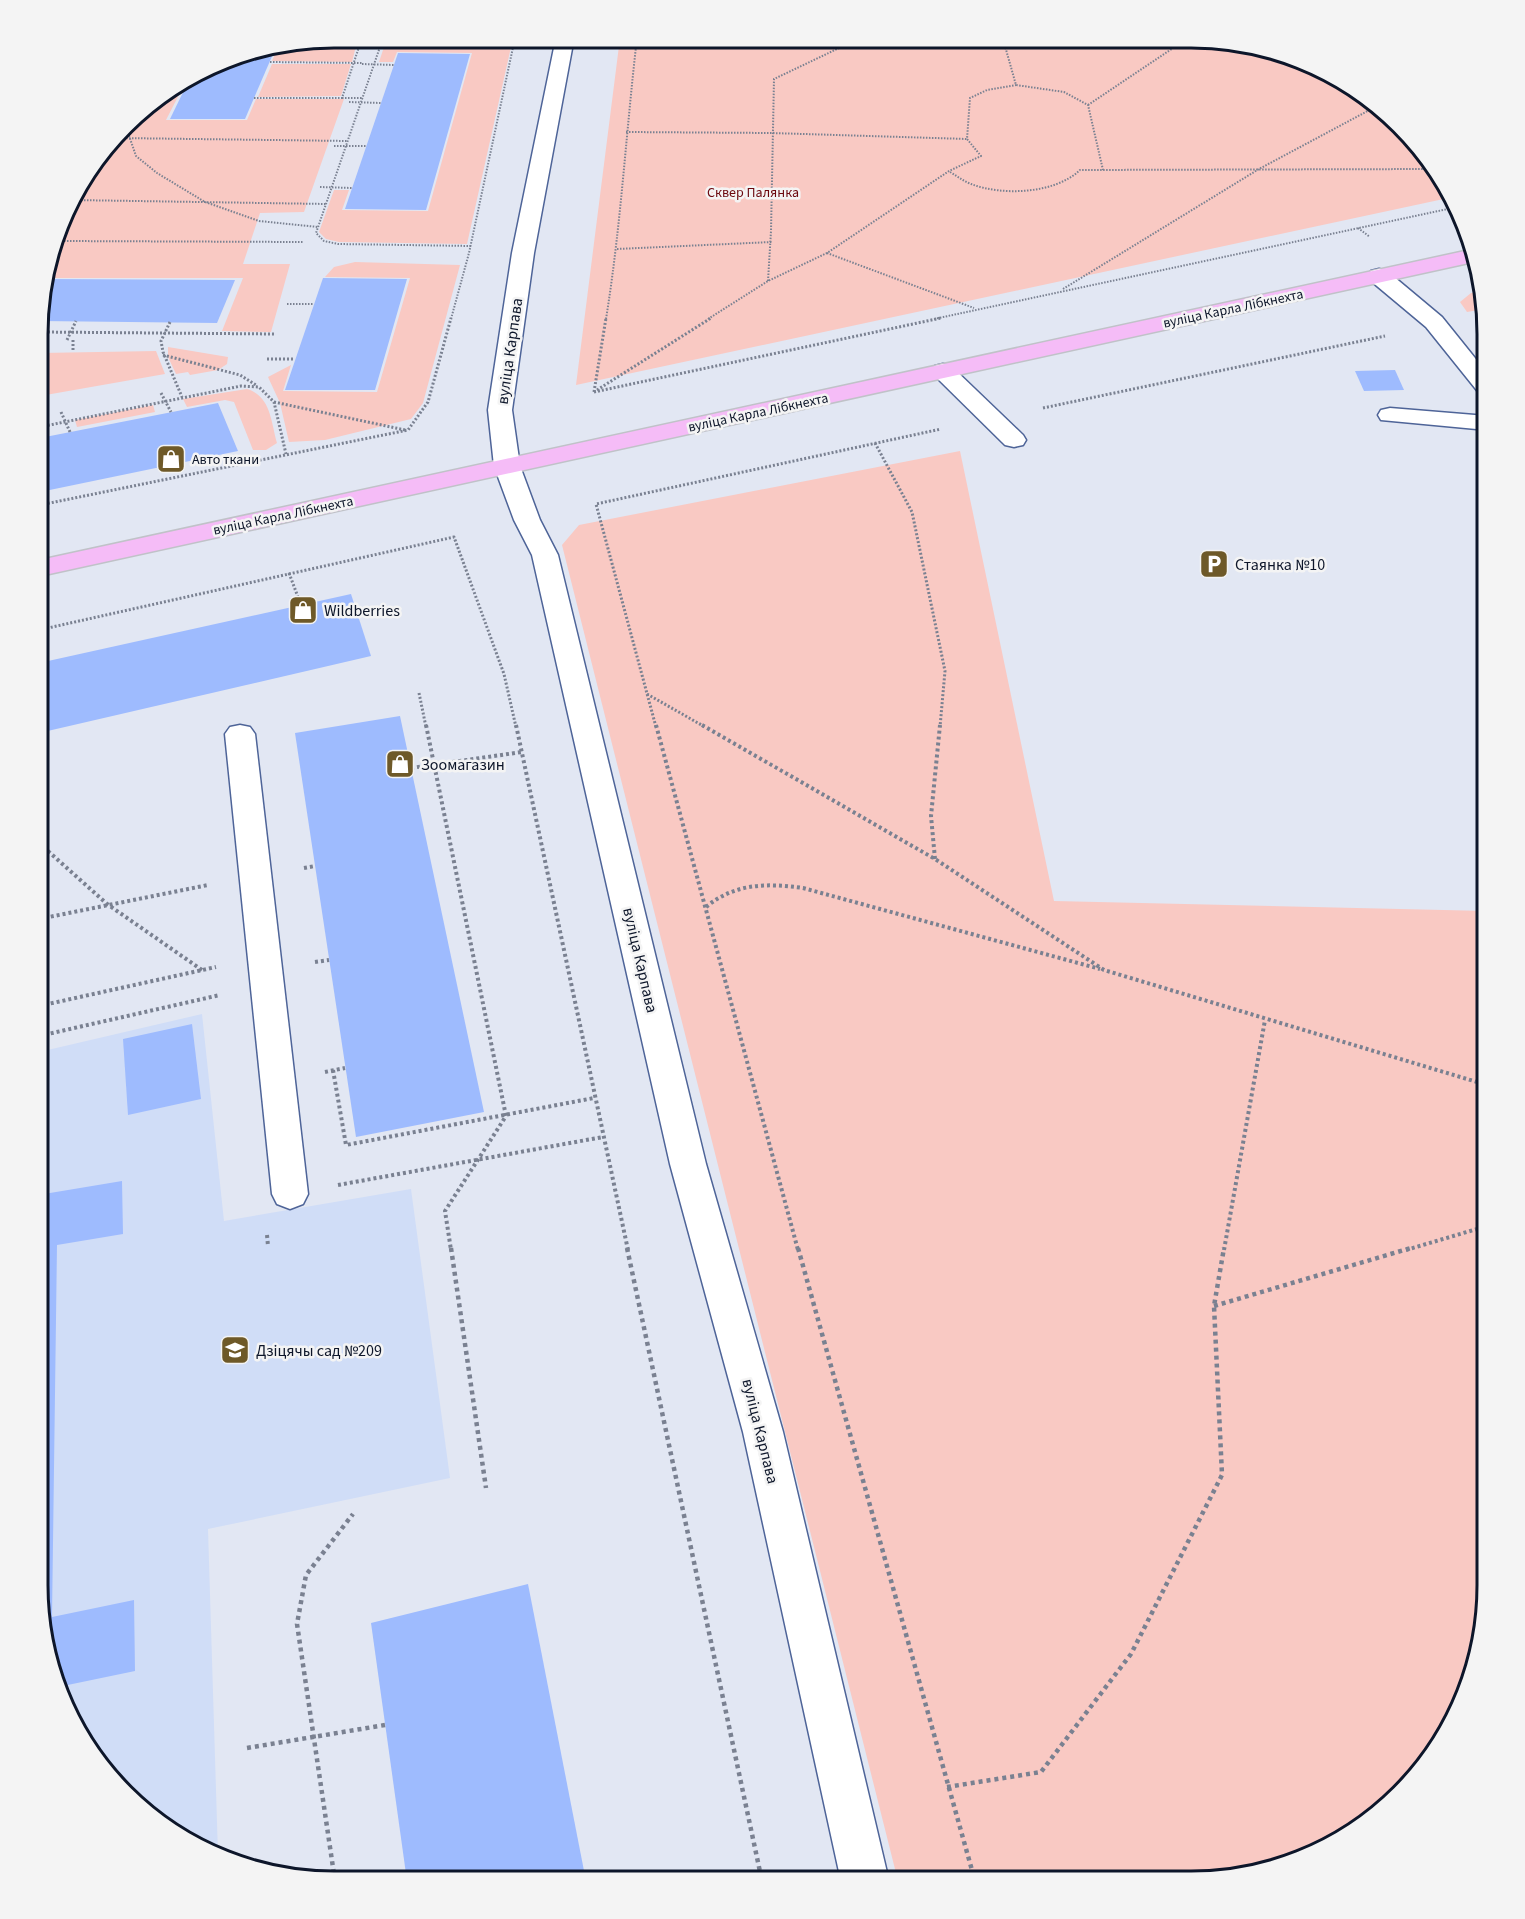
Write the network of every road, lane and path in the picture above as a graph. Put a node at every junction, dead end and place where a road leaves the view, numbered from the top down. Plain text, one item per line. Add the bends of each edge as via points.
1 (359, 48) edge
2 (380, 48) edge
3 (514, 48) edge
4 (563, 48) edge
5 (636, 48) edge
6 (839, 48) edge
7 (1006, 48) edge
8 (1173, 48) edge
9 (270, 62) dead end
10 (354, 63) junction
11 (374, 65) junction
12 (394, 65) dead end
13 (1016, 85) junction
14 (254, 98) dead end
15 (342, 98) junction
16 (363, 98) junction
17 (349, 102) dead end
18 (361, 102) junction
19 (381, 103) dead end
20 (1088, 105) junction
21 (1369, 110) edge
22 (626, 132) junction
23 (771, 133) junction
24 (129, 135) edge
25 (126, 138) edge
26 (131, 138) junction
27 (967, 139) junction
28 (348, 141) junction
29 (334, 146) dead end
30 (346, 146) junction
31 (366, 146) dead end
32 (1259, 169) junction
33 (1103, 170) junction
34 (1425, 170) edge
35 (950, 171) junction
36 (320, 187) dead end
37 (332, 187) junction
38 (352, 188) dead end
39 (81, 200) edge
40 (205, 202) junction
41 (326, 204) junction
42 (1449, 209) edge
43 (318, 227) junction
44 (63, 241) edge
45 (303, 242) dead end
46 (772, 242) junction
47 (471, 246) junction
48 (617, 249) junction
49 (827, 253) junction
50 (1466, 257) edge
51 (1379, 276) junction
52 (768, 281) junction
53 (1059, 291) junction
54 (286, 304) dead end
55 (314, 304) dead end
56 (975, 309) junction
57 (76, 321) dead end
58 (170, 322) dead end
59 (48, 332) edge
60 (71, 333) junction
61 (165, 333) junction
62 (276, 334) dead end
63 (67, 340) dead end
64 (73, 340) dead end
65 (73, 352) dead end
66 (1457, 352) junction
67 (1477, 354) edge
68 (164, 355) junction
69 (267, 359) dead end
70 (295, 359) dead end
71 (943, 371) junction
72 (1477, 376) edge
73 (259, 387) junction
74 (594, 392) junction
75 (161, 393) dead end
76 (182, 398) junction
77 (165, 401) junction
78 (274, 402) junction
79 (61, 412) dead end
80 (171, 412) dead end
81 (1390, 415) dead end
82 (65, 421) junction
83 (1477, 422) edge
84 (48, 425) edge
85 (408, 430) junction
86 (70, 432) dead end
87 (1014, 440) dead end
88 (875, 443) dead end
89 (286, 454) junction
90 (507, 466) junction
91 (48, 503) edge
92 (596, 504) dead end
93 (48, 566) edge
94 (289, 573) junction
95 (301, 605) dead end
96 (48, 628) edge
97 (419, 693) dead end
98 (647, 694) junction
99 (240, 734) dead end
100 (522, 752) junction
101 (434, 764) junction
102 (411, 768) dead end
103 (48, 851) edge
104 (935, 860) junction
105 (315, 866) dead end
106 (255, 876) junction
107 (107, 904) junction
108 (706, 908) junction
109 (48, 917) edge
110 (1104, 970) junction
111 (268, 984) junction
112 (48, 1004) edge
113 (1265, 1020) junction
114 (48, 1034) edge
115 (333, 1070) dead end
116 (1477, 1082) edge
117 (594, 1098) junction
118 (506, 1116) junction
119 (603, 1137) junction
120 (477, 1160) junction
121 (290, 1194) joint
122 (1477, 1229) edge
123 (1214, 1306) junction
124 (486, 1488) dead end
125 (353, 1514) dead end
126 (385, 1725) dead end
127 (314, 1737) junction
128 (247, 1748) dead end
129 (947, 1788) junction
130 (334, 1871) edge
131 (760, 1871) edge
132 (863, 1871) edge
133 (972, 1871) edge

1 - 10 path
2 - 11 path
3 - 47 path
4 - 90 street, вуліца Карпава via 523,253 500,410
5 - 22 path
6 - 23 path via 774,79
7 - 13 path
8 - 20 path
9 - 10 path
10 - 11 path
10 - 15 path
11 - 12 path
11 - 16 path
13 - 20 path via 1066,93
13 - 27 path via 987,90 970,98
14 - 15 path
15 - 16 path
16 - 18 path
17 - 18 path
18 - 19 path
18 - 28 path
20 - 33 path
21 - 32 path
22 - 23 path
22 - 48 path
23 - 27 path
23 - 46 path
24 - 26 path
25 - 26 path
26 - 28 path
26 - 40 path via 136,156
27 - 35 path via 981,156
28 - 30 path
29 - 30 path
30 - 31 path
30 - 37 path
32 - 33 path
32 - 34 path
32 - 53 path
33 - 35 path via 1080,170 1076,177 1060,184 993,189 970,183
35 - 49 path
36 - 37 path
37 - 38 path
37 - 41 path
39 - 40 path
40 - 41 path
40 - 43 path via 259,221
41 - 43 path
42 - 53 path
43 - 47 path via 316,233 324,241 338,244
44 - 45 path
46 - 48 path
46 - 52 path
47 - 85 path via 428,402
48 - 74 path
49 - 52 path
49 - 56 path
50 - 51 main road, вуліца Карла Лібкнехта
51 - 66 street via 1434,322
51 - 71 main road, вуліца Карла Лібкнехта
52 - 74 path
53 - 56 path
54 - 55 path
56 - 74 path
57 - 60 path
58 - 61 path
59 - 60 path
60 - 61 path
60 - 63 path
61 - 62 path
61 - 68 path via 161,341
64 - 65 path
66 - 67 street
66 - 72 street
68 - 73 path via 240,375
68 - 76 path
69 - 70 path
71 - 87 street
71 - 90 main road, вуліца Карла Лібкнехта
73 - 76 path via 241,386
73 - 78 path
75 - 77 path
76 - 77 path
77 - 80 path
77 - 82 path
78 - 85 path
78 - 89 path
79 - 82 path
81 - 83 street
82 - 84 path
82 - 86 path
85 - 89 path
88 - 104 path via 912,512 945,671 931,816
89 - 91 path
90 - 93 main road, вуліца Карла Лібкнехта
90 - 132 street, вуліца Карпава via 545,555 688,1164 763,1432
92 - 98 path
94 - 95 path
94 - 96 path
94 - 100 path via 454,537 504,674
97 - 101 path
98 - 104 path
98 - 108 path
99 - 106 street
100 - 101 path
100 - 117 path
101 - 102 path
101 - 118 path
103 - 107 path
104 - 110 path
105 - 106 path
106 - 107 path
106 - 111 street
107 - 109 path
107 - 112 path via 203,970
108 - 110 path via 716,897 732,890 779,883
108 - 129 path
110 - 113 path
111 - 114 path
111 - 121 street
113 - 116 path
113 - 123 path
115 - 118 path via 346,1145
117 - 118 path
117 - 119 path
118 - 120 path
119 - 120 path
119 - 131 path
120 - 121 path
120 - 124 path via 445,1211
122 - 123 path
123 - 129 path via 1222,1475 1131,1654 1041,1772
125 - 127 path via 306,1575 297,1624
126 - 127 path
127 - 128 path
127 - 130 path
129 - 133 path

